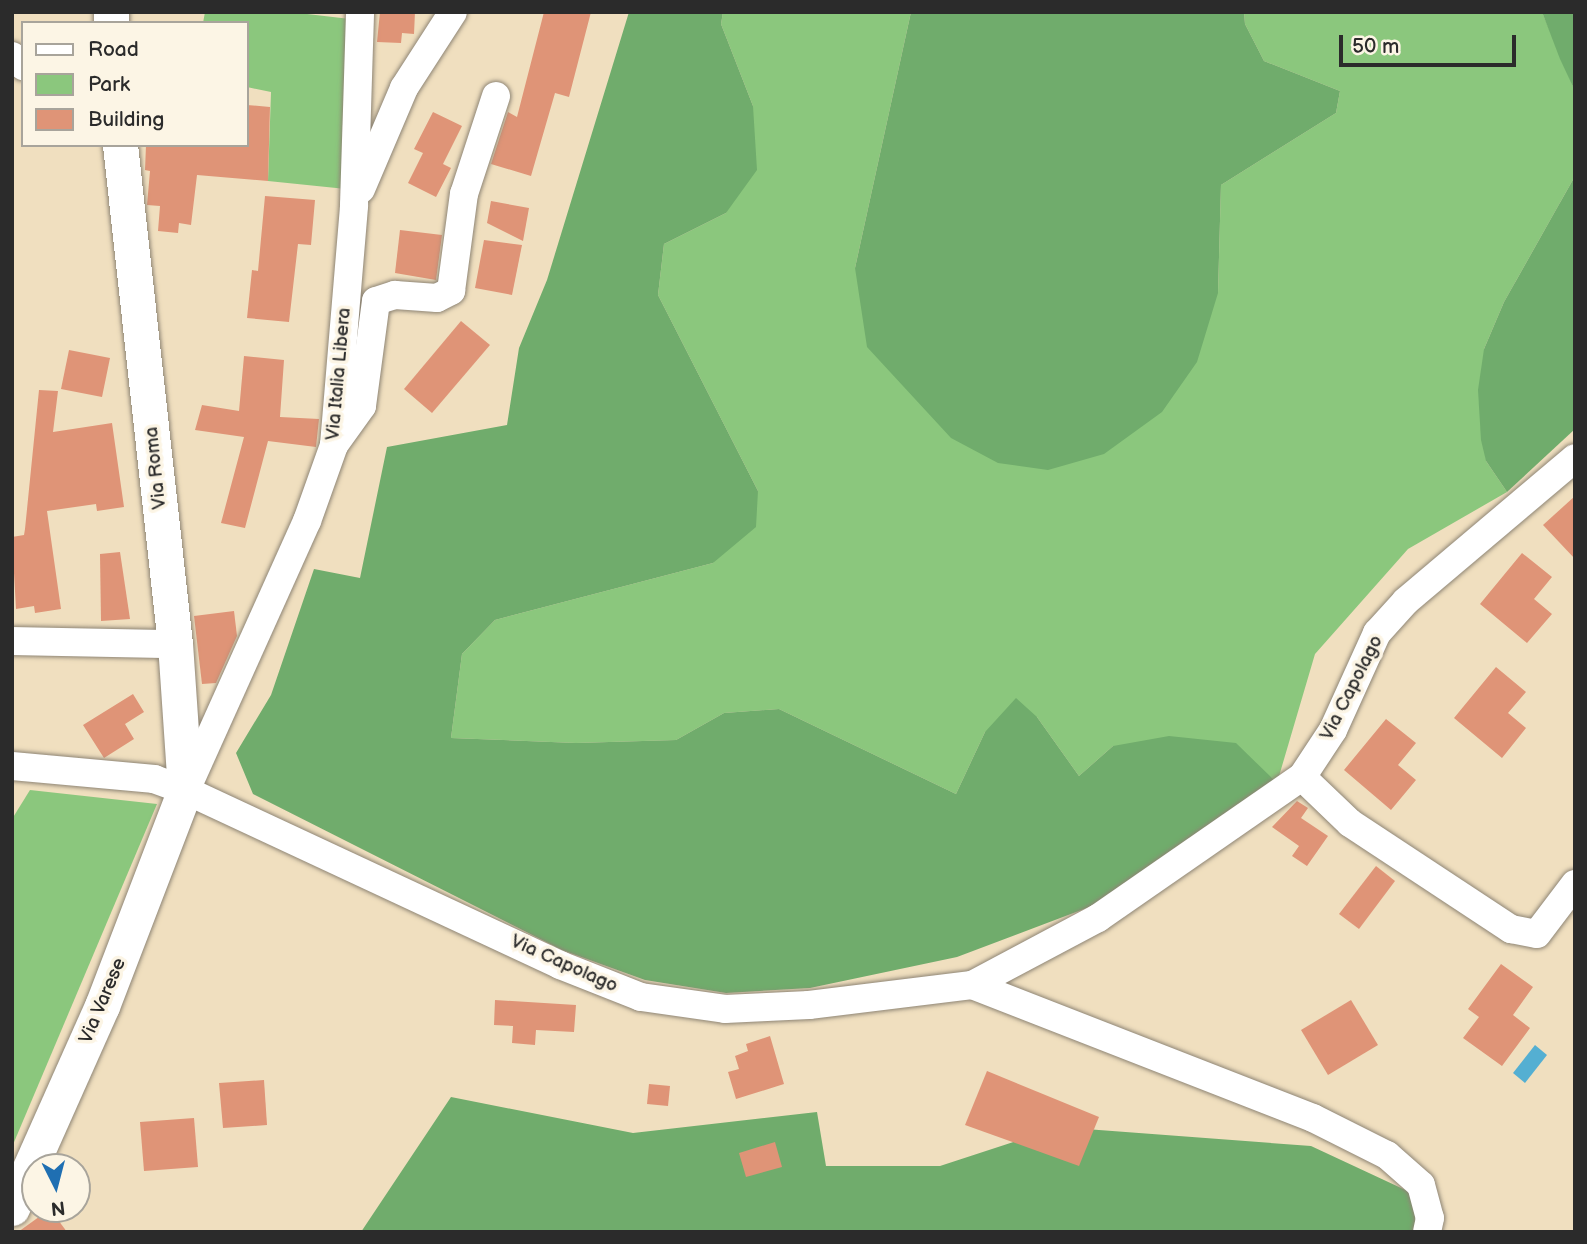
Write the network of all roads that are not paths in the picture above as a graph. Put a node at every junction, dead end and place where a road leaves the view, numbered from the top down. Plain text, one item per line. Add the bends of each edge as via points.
1 (360, 12) edge
2 (453, 12) edge
3 (496, 96) dead end
4 (120, 147) edge
5 (354, 205) junction
6 (334, 445) junction
7 (1575, 458) edge
8 (12, 641) edge
9 (175, 644) junction
10 (12, 766) edge
11 (1302, 777) junction
12 (185, 790) junction
13 (1575, 884) edge
14 (972, 985) junction
15 (12, 1208) edge
16 (1427, 1232) edge

1 - 5 street, Via Italia Libera
2 - 5 street via 404,88
3 - 6 street via 464,194 451,291 437,298 395,295 376,301 362,406
4 - 9 main road, Via Roma
5 - 6 street, Via Italia Libera
6 - 12 street, Via Italia Libera via 307,521
7 - 11 street, Via Capolago via 1406,601 1377,633 1333,730
8 - 9 street
9 - 12 main road, Via Roma
10 - 12 street, Via Capolago via 154,779
11 - 13 street via 1350,823 1511,929 1537,934
11 - 14 street, Via Capolago via 1098,918
12 - 14 street, Via Capolago via 560,965 641,996 725,1009 809,1005
12 - 15 main road, Via Varese via 102,1006
14 - 16 street, Via Capolago via 1314,1118 1387,1155 1420,1185 1430,1218

